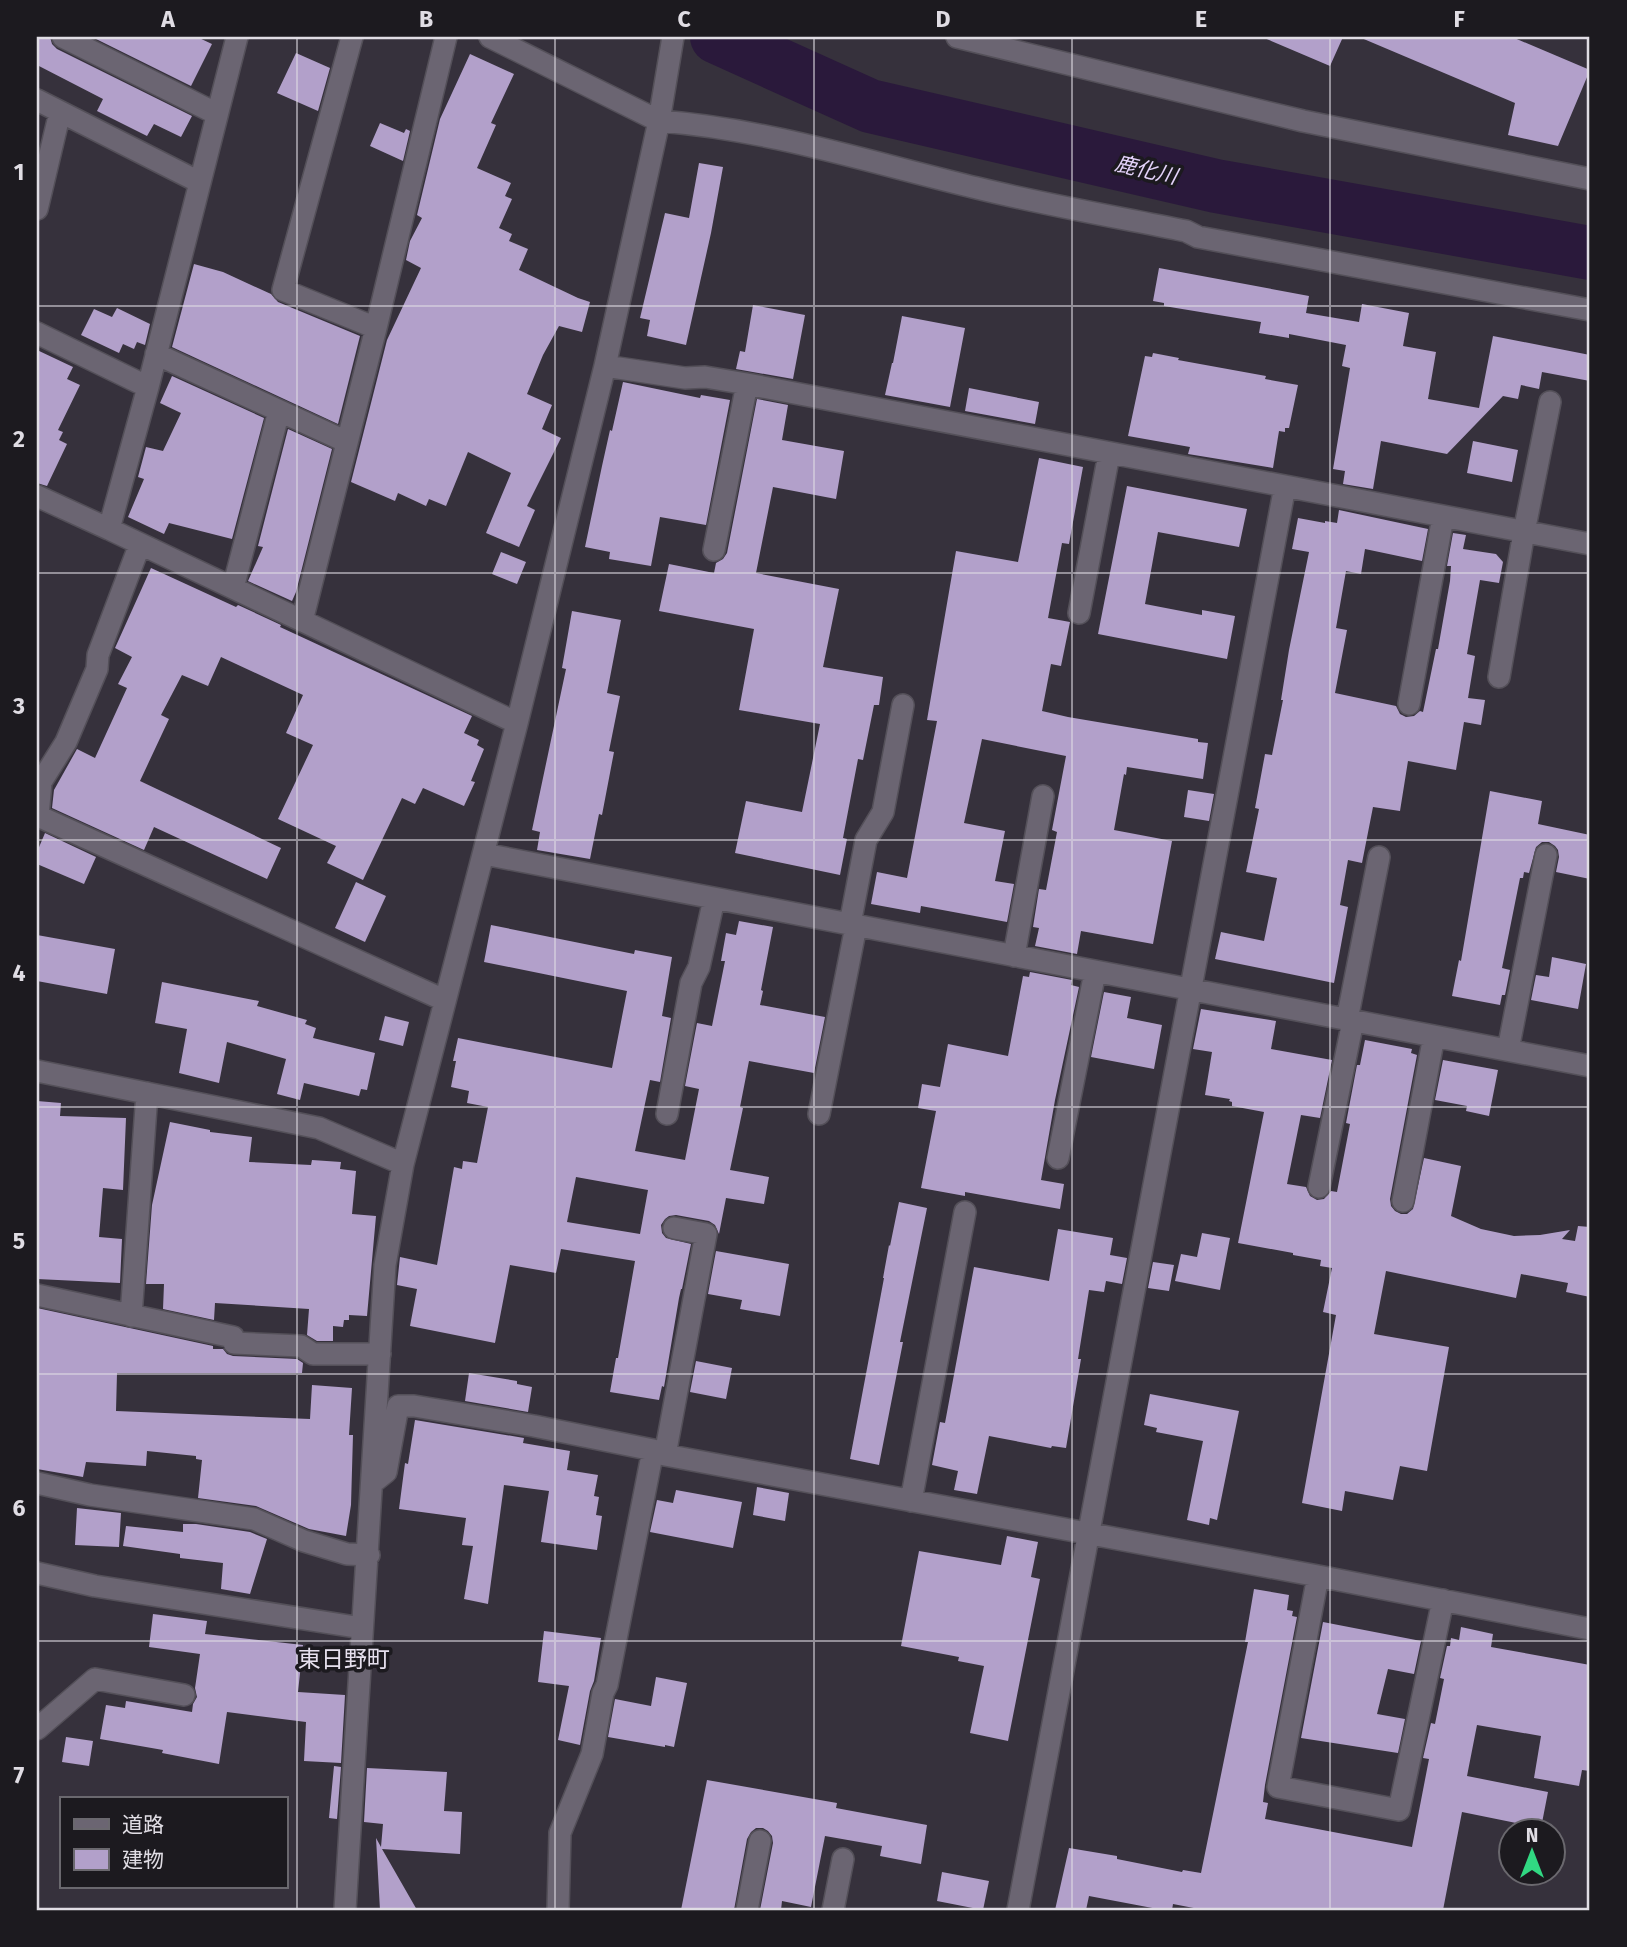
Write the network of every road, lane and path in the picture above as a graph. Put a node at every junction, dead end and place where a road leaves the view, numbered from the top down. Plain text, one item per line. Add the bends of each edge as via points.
1 (63, 37) edge
2 (352, 37) edge
3 (446, 37) edge
4 (490, 37) edge
5 (673, 37) edge
6 (957, 37) edge
7 (229, 40) edge
8 (37, 100) edge
9 (60, 112) junction
10 (217, 114) junction
11 (659, 121) junction
12 (1590, 179) edge
13 (199, 182) junction
14 (37, 209) edge
15 (1590, 310) edge
16 (376, 328) junction
17 (37, 333) edge
18 (156, 354) junction
19 (606, 366) junction
20 (747, 384) junction
21 (148, 387) junction
22 (1550, 402) dead end
23 (279, 411) junction
24 (347, 442) junction
25 (1109, 454) junction
26 (1285, 486) junction
27 (37, 496) edge
28 (1443, 517) junction
29 (109, 529) junction
30 (1524, 532) junction
31 (140, 544) junction
32 (1590, 544) edge
33 (714, 550) dead end
34 (233, 588) junction
35 (1079, 613) dead end
36 (302, 621) junction
37 (1499, 677) dead end
38 (1409, 704) dead end
39 (903, 705) dead end
40 (517, 723) junction
41 (1043, 796) dead end
42 (484, 854) junction
43 (1546, 855) dead end
44 (1379, 857) dead end
45 (714, 899) junction
46 (853, 925) junction
47 (1014, 956) junction
48 (1095, 972) junction
49 (1191, 991) junction
50 (444, 1000) junction
51 (1350, 1021) junction
52 (1434, 1037) junction
53 (1508, 1050) junction
54 (1590, 1066) edge
55 (37, 1071) edge
56 (147, 1093) junction
57 (667, 1114) dead end
58 (819, 1114) dead end
59 (1058, 1158) dead end
60 (403, 1164) junction
61 (1319, 1186) dead end
62 (1403, 1201) dead end
63 (965, 1212) dead end
64 (674, 1228) dead end
65 (37, 1295) edge
66 (131, 1316) junction
67 (380, 1354) junction
68 (659, 1453) junction
69 (37, 1483) edge
70 (372, 1484) junction
71 (911, 1501) junction
72 (1087, 1535) junction
73 (369, 1555) junction
74 (37, 1573) edge
75 (1318, 1576) junction
76 (1443, 1601) junction
77 (362, 1628) junction
78 (1590, 1629) edge
79 (184, 1695) dead end
80 (37, 1730) edge
81 (760, 1841) dead end
82 (843, 1859) dead end
83 (345, 1910) edge
84 (558, 1910) edge
85 (747, 1910) edge
86 (833, 1910) edge
87 (1018, 1910) edge

1 - 10 street
2 - 16 street via 283,290
3 - 16 street
4 - 11 street
5 - 11 street
6 - 12 street via 1303,121
7 - 10 street
8 - 9 street
9 - 13 street
9 - 14 street
10 - 13 street
11 - 15 street via 795,142 1198,237
11 - 19 street
13 - 18 street
16 - 24 street
17 - 21 street
18 - 21 street
18 - 23 street
19 - 20 street
19 - 40 street
20 - 25 street
20 - 33 street
21 - 29 street
22 - 30 street
23 - 24 street
23 - 34 street
24 - 36 street
25 - 26 street
25 - 35 street
26 - 28 street
26 - 49 street
27 - 29 street
28 - 30 street
28 - 38 street
29 - 31 street
30 - 32 street
30 - 37 street
31 - 34 street
31 - 50 street via 98,655 97,669 66,742 41,782 38,816
34 - 36 street
36 - 40 street
39 - 46 street via 883,812 866,840
40 - 42 street
41 - 47 street
42 - 45 street
42 - 50 street
43 - 53 street
44 - 51 street
45 - 46 street
45 - 57 street via 691,984
46 - 47 street
46 - 58 street
47 - 48 street
48 - 49 street
48 - 59 street
49 - 51 street
49 - 72 street
50 - 60 street
51 - 52 street
51 - 61 street
52 - 53 street
52 - 62 street
53 - 54 street
55 - 56 street
56 - 60 street via 319,1128
56 - 66 street
60 - 67 street via 385,1265
63 - 71 street
64 - 68 street via 706,1234
65 - 66 street
66 - 67 street via 233,1336 234,1343 301,1346 313,1354
67 - 70 street
68 - 70 street via 534,1426 398,1406 386,1472
68 - 71 street
68 - 84 street via 592,1754 560,1833
69 - 73 street via 254,1519 304,1541 346,1554
70 - 73 street
71 - 72 street
72 - 75 street
72 - 87 street
73 - 77 street
74 - 77 street
75 - 76 street
75 - 76 street via 1278,1787 1399,1810
76 - 78 street
77 - 83 street
79 - 80 street via 95,1679
81 - 85 street
82 - 86 street

